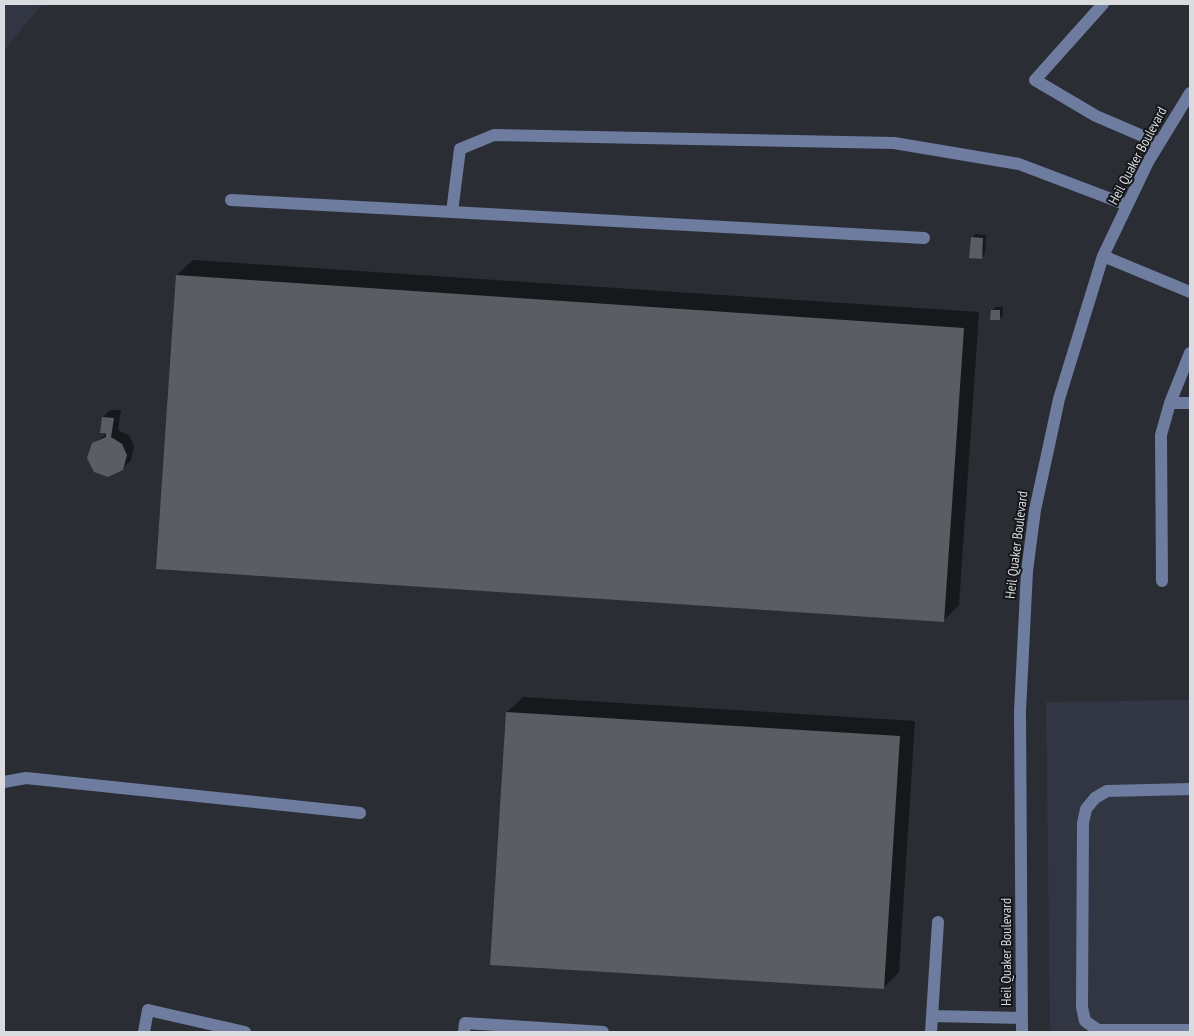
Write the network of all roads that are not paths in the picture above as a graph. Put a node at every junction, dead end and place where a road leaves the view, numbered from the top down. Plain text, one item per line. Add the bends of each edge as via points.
1 (1103, 4) edge
2 (1190, 93) edge
3 (1159, 143) junction
4 (231, 200) dead end
5 (1127, 205) junction
6 (452, 212) junction
7 (924, 238) dead end
8 (1104, 256) junction
9 (1190, 292) edge
10 (1190, 353) edge
11 (1170, 403) junction
12 (1190, 403) edge
13 (1162, 581) dead end
14 (4, 782) edge
15 (1190, 790) edge
16 (360, 813) dead end
17 (938, 922) dead end
18 (932, 1016) junction
19 (1022, 1018) junction
20 (1190, 1030) edge
21 (144, 1032) edge
22 (245, 1032) edge
23 (464, 1032) edge
24 (602, 1032) edge
25 (931, 1032) edge
26 (1022, 1032) edge

1 - 3 street via 1035,80 1096,116
2 - 3 street, Heil Quaker Boulevard
3 - 5 street, Heil Quaker Boulevard
4 - 6 street
5 - 6 street via 1019,164 894,143 494,135 460,149
5 - 8 street, Heil Quaker Boulevard
6 - 7 street
8 - 9 street
8 - 19 street, Heil Quaker Boulevard via 1060,399 1035,510 1027,571 1020,711
10 - 11 street
11 - 12 street
11 - 13 street via 1161,435
14 - 16 street via 26,778
15 - 20 street via 1107,791 1090,803 1083,823 1082,987 1083,1015 1093,1028 1106,1031
17 - 18 street
18 - 19 street
18 - 25 street
19 - 26 street, Heil Quaker Boulevard
21 - 22 street via 148,1010
23 - 24 street via 465,1023

